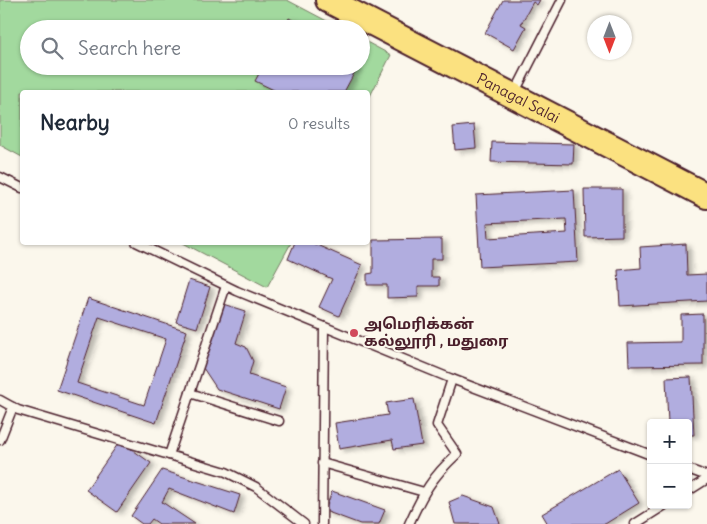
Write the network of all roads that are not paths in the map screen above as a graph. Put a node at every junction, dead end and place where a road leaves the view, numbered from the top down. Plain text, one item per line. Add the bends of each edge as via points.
1 (328, 0) edge
2 (562, 0) edge
3 (367, 20) edge
4 (370, 22) edge
5 (513, 95) junction
6 (0, 177) edge
7 (20, 187) edge
8 (707, 196) edge
9 (142, 245) edge
10 (226, 286) junction
11 (324, 327) junction
12 (452, 379) junction
13 (190, 393) junction
14 (0, 400) edge
15 (12, 407) junction
16 (279, 421) dead end
17 (0, 440) edge
18 (647, 453) edge
19 (169, 455) junction
20 (322, 463) junction
21 (692, 471) edge
22 (707, 478) edge
23 (692, 488) edge
24 (424, 492) junction
25 (659, 509) edge
26 (304, 524) edge
27 (322, 524) edge
28 (409, 524) edge
29 (635, 524) edge

1 - 3 main road, Panagal Salai
2 - 5 lane
4 - 5 main road, Panagal Salai
5 - 8 main road, Panagal Salai
6 - 7 lane
9 - 10 lane
10 - 11 lane
10 - 13 lane
11 - 12 lane
11 - 20 lane
12 - 18 lane
12 - 24 lane via 437,425 457,454 438,472
13 - 16 lane
13 - 19 lane
14 - 15 lane
15 - 17 lane
15 - 19 lane
19 - 26 lane via 226,472 256,487
20 - 24 lane
20 - 27 lane
21 - 22 lane
22 - 23 lane
24 - 28 lane
25 - 29 lane

